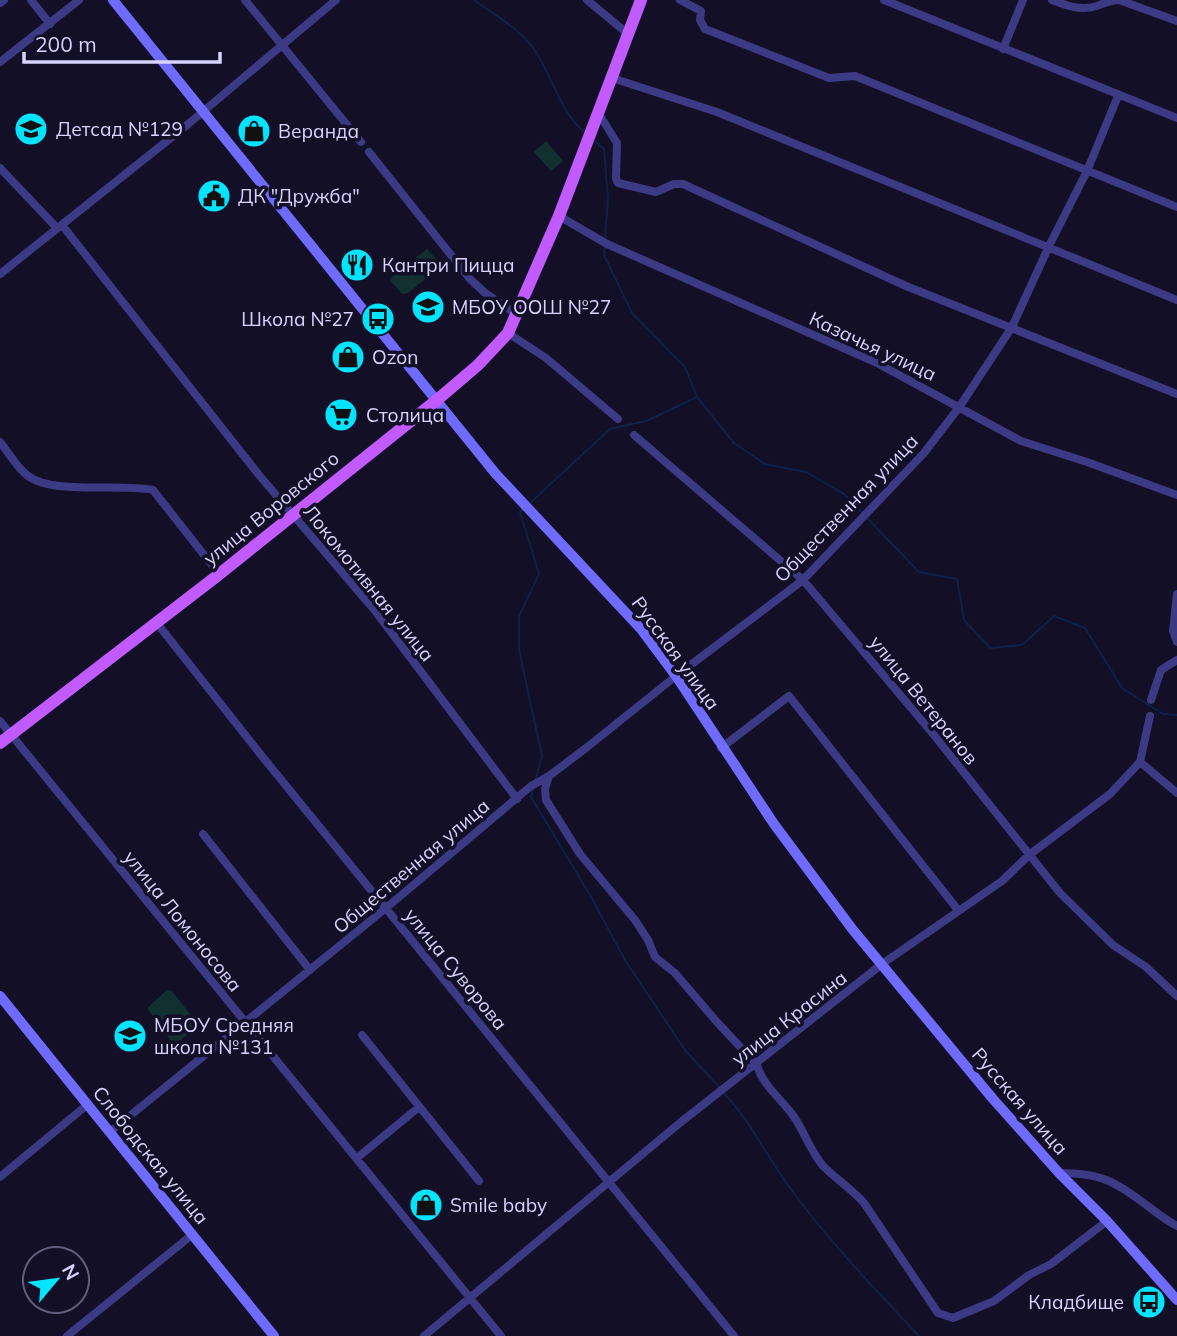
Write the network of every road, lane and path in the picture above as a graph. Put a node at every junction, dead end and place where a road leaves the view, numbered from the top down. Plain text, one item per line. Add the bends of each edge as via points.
1 (4, 0) edge
2 (31, 0) edge
3 (79, 0) edge
4 (113, 0) edge
5 (245, 0) edge
6 (336, 0) edge
7 (587, 0) edge
8 (640, 0) edge
9 (680, 0) edge
10 (884, 0) edge
11 (1023, 0) edge
12 (1052, 0) edge
13 (0, 3) edge
14 (1177, 21) edge
15 (50, 24) junction
16 (628, 34) junction
17 (283, 45) junction
18 (1003, 49) junction
19 (0, 62) edge
20 (612, 78) junction
21 (1118, 96) junction
22 (202, 113) junction
23 (599, 114) junction
24 (1177, 118) edge
25 (361, 142) dead end
26 (369, 152) dead end
27 (0, 168) edge
28 (1087, 171) junction
29 (1177, 207) edge
30 (559, 216) junction
31 (59, 227) junction
32 (1049, 246) junction
33 (0, 274) edge
34 (1177, 300) edge
35 (516, 314) junction
36 (1012, 327) junction
37 (508, 333) junction
38 (1177, 394) edge
39 (437, 400) junction
40 (960, 406) junction
41 (618, 419) dead end
42 (634, 435) dead end
43 (0, 442) edge
44 (1177, 495) edge
45 (293, 514) junction
46 (219, 574) junction
47 (803, 580) junction
48 (1177, 594) edge
49 (156, 622) junction
50 (1177, 642) edge
51 (1177, 660) edge
52 (676, 676) junction
53 (1151, 700) dead end
54 (1150, 716) dead end
55 (0, 721) edge
56 (11, 734) junction
57 (0, 743) edge
58 (721, 748) junction
59 (1140, 762) junction
60 (549, 776) junction
61 (1177, 793) edge
62 (517, 799) junction
63 (204, 834) dead end
64 (1029, 856) junction
65 (386, 908) junction
66 (958, 910) junction
67 (882, 964) junction
68 (310, 970) junction
69 (0, 996) edge
70 (1177, 996) edge
71 (245, 1022) junction
72 (362, 1035) dead end
73 (757, 1065) junction
74 (87, 1105) junction
75 (419, 1107) junction
76 (110, 1132) junction
77 (357, 1158) junction
78 (1059, 1174) junction
79 (0, 1177) edge
80 (479, 1181) dead end
81 (609, 1182) junction
82 (1107, 1221) junction
83 (1177, 1226) edge
84 (193, 1234) junction
85 (471, 1298) junction
86 (1177, 1300) edge
87 (67, 1336) edge
88 (274, 1336) edge
89 (424, 1336) edge
90 (501, 1336) edge
91 (734, 1336) edge

1 - 13 street
2 - 15 street
3 - 15 street
4 - 22 street, Русская улица
5 - 17 street
6 - 17 street
7 - 16 street
8 - 16 main road, улица Воровского
9 - 28 street via 701,11 705,29 829,78 855,76
10 - 18 street
11 - 18 street
12 - 14 street via 1074,8 1119,0
15 - 19 street
16 - 20 main road, улица Воровского
17 - 22 street
17 - 25 street
18 - 21 street
20 - 23 main road, улица Воровского
20 - 32 street via 717,112
21 - 24 street
21 - 28 street, Общественная улица
22 - 31 street
22 - 39 street, Русская улица
23 - 30 main road, улица Воровского
23 - 36 street via 617,143 618,183 656,192 683,184 906,286
26 - 35 street via 470,279
27 - 31 street, Локомотивная улица
28 - 29 street
28 - 32 street, Общественная улица
30 - 35 main road, улица Воровского
30 - 40 street, Казачья улица via 607,244 875,362
31 - 33 street
31 - 45 street, Локомотивная улица
32 - 34 street
32 - 36 street, Общественная улица
35 - 37 main road, улица Воровского
36 - 38 street
36 - 40 street, Общественная улица
37 - 39 main road, улица Воровского
37 - 41 street via 546,358
39 - 45 main road, улица Воровского
39 - 52 street, Русская улица via 525,507 641,629
40 - 44 street, Казачья улица via 1021,440
40 - 47 street, Общественная улица via 923,453
42 - 47 street, улица Ветеранов
43 - 46 street via 34,480 153,490
45 - 46 main road, улица Воровского
45 - 62 street, Локомотивная улица via 376,612
46 - 49 main road, улица Воровского
47 - 52 street, Общественная улица
47 - 64 street, улица Ветеранов
48 - 50 street via 1173,631
49 - 56 main road, улица Воровского
49 - 65 street, улица Суворова
51 - 53 street via 1161,670
52 - 58 street, Русская улица
52 - 60 street, Общественная улица
54 - 59 street
55 - 56 street, улица Ломоносова
56 - 57 main road, улица Воровского
56 - 71 street, улица Ломоносова
58 - 66 street via 789,696
58 - 67 street, Русская улица
59 - 61 street
59 - 64 street, улица Красина via 1110,794
60 - 62 street, Общественная улица
60 - 73 street via 546,800 580,854 635,920 655,957 675,973
62 - 65 street, Общественная улица
63 - 68 street
64 - 66 street, улица Красина via 1002,881
64 - 70 street, улица Ветеранов via 1098,931
65 - 68 street, Общественная улица
65 - 81 street, улица Суворова
66 - 67 street, улица Красина
67 - 73 street, улица Красина
67 - 78 street, Русская улица
68 - 71 street, Общественная улица
69 - 74 street, Слободская улица
71 - 76 street, Общественная улица
71 - 77 street, улица Ломоносова
72 - 75 street
73 - 81 street, улица Красина
73 - 82 street via 824,1167 864,1203 939,1313 953,1318 994,1301
74 - 76 street, Слободская улица
74 - 79 street
75 - 77 street
75 - 80 street
76 - 84 street, Слободская улица
77 - 85 street, улица Ломоносова
78 - 82 street, Русская улица
78 - 83 street via 1095,1175
81 - 85 street, улица Красина
81 - 91 street, улица Суворова
82 - 86 street, Русская улица
84 - 87 street
84 - 88 street, Слободская улица
85 - 89 street, улица Красина
85 - 90 street, улица Ломоносова

